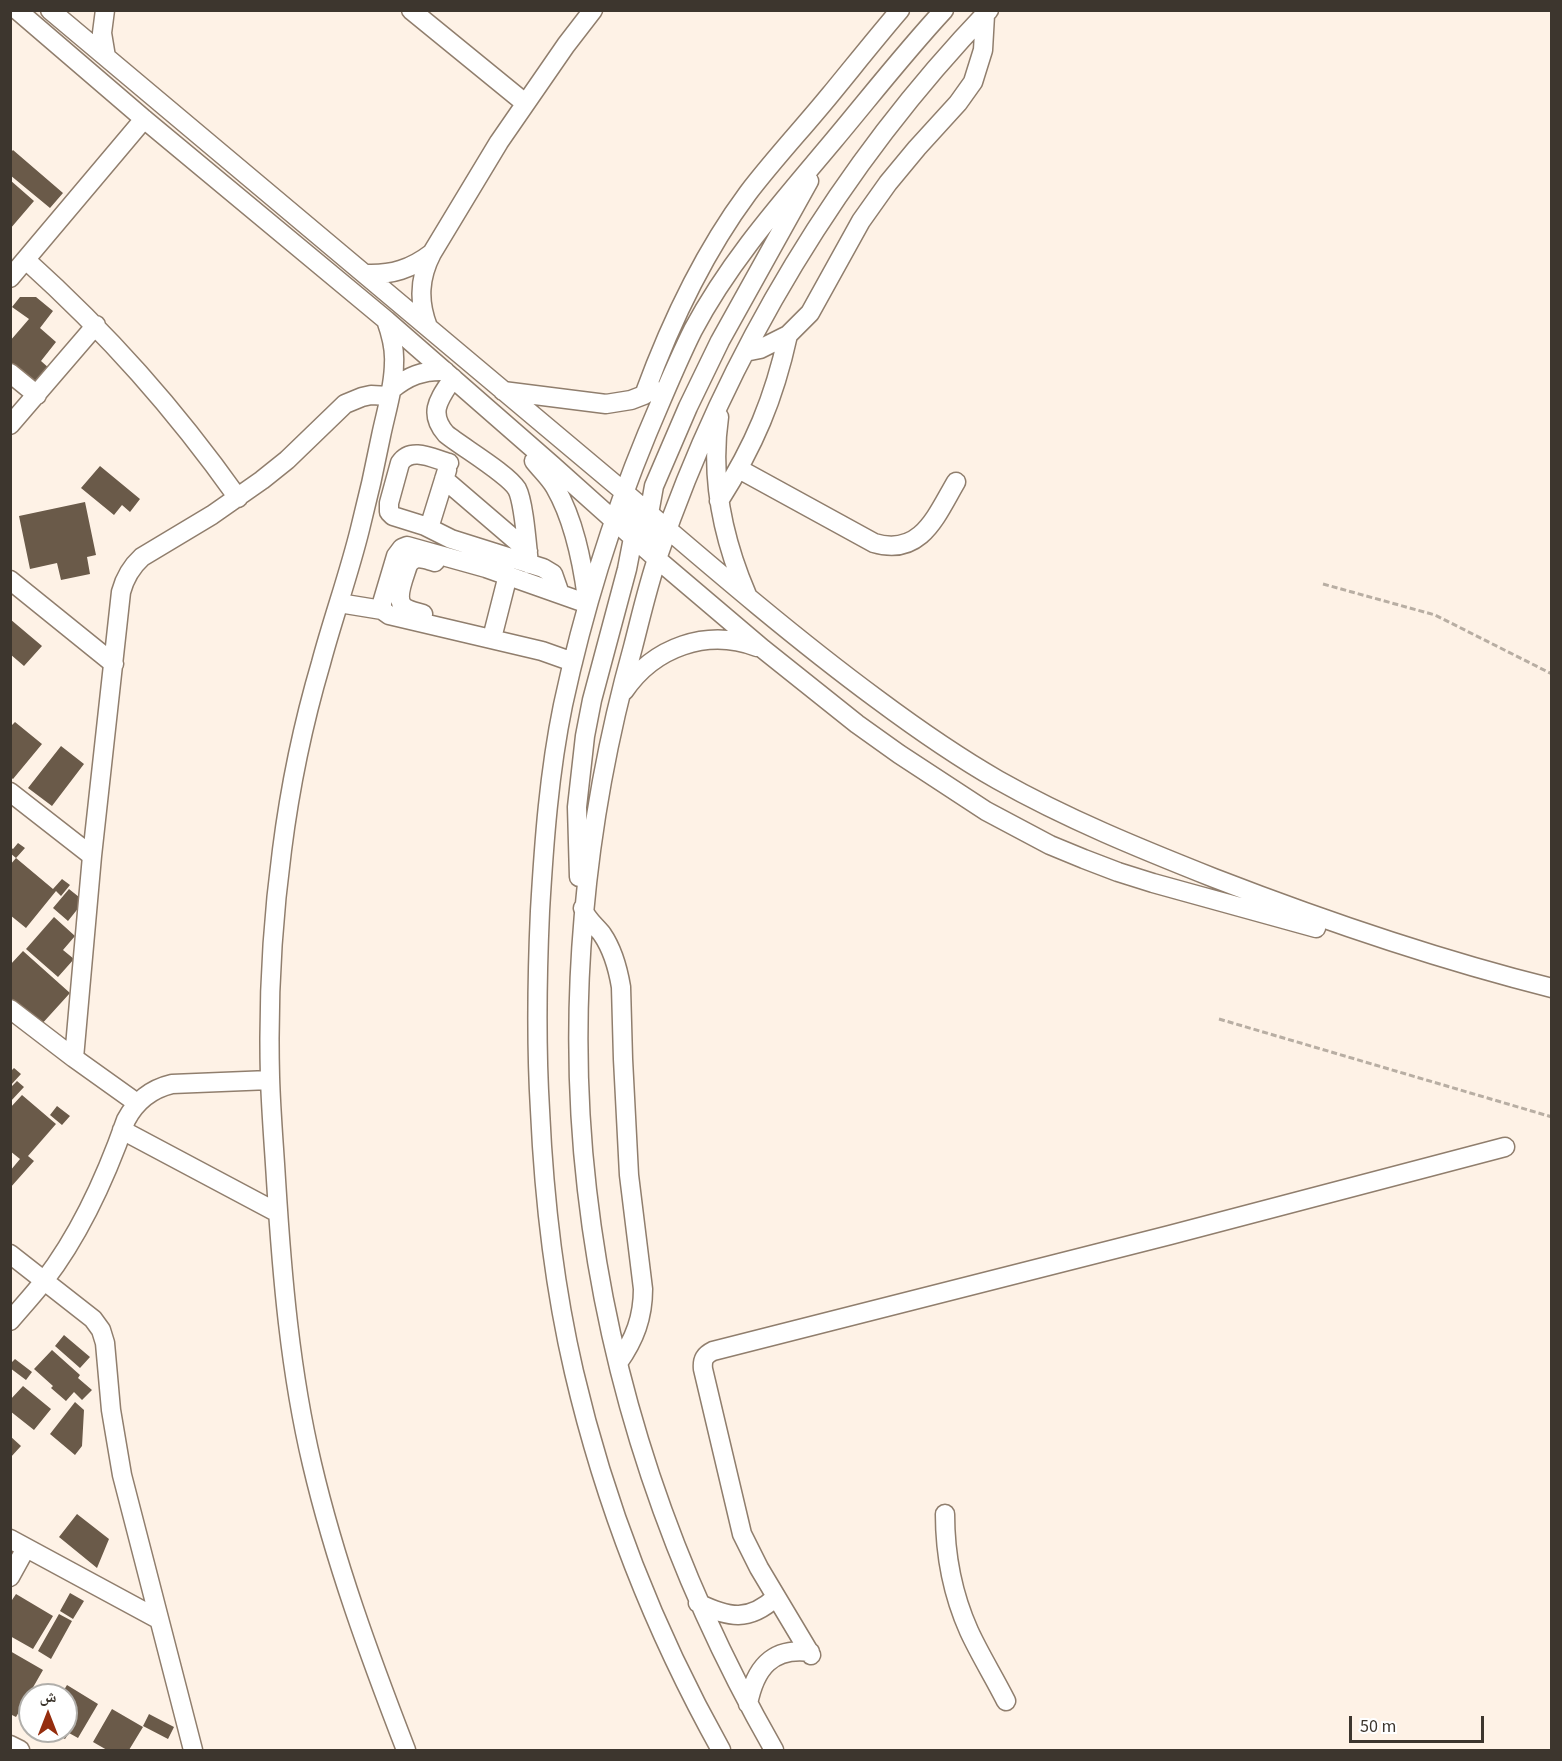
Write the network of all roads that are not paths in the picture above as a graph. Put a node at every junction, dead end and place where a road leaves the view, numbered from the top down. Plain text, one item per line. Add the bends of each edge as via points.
1 (17, 10) edge
2 (50, 10) edge
3 (63, 10) edge
4 (105, 10) edge
5 (411, 10) edge
6 (593, 10) edge
7 (900, 10) edge
8 (944, 10) edge
9 (987, 13) edge
10 (34, 24) junction
11 (10, 26) edge
12 (106, 57) junction
13 (525, 103) junction
14 (144, 120) junction
15 (823, 152) junction
16 (432, 253) junction
17 (26, 260) junction
18 (366, 274) junction
19 (10, 278) edge
20 (386, 320) junction
21 (96, 325) junction
22 (428, 327) junction
23 (788, 335) junction
24 (744, 352) junction
25 (674, 370) junction
26 (10, 373) edge
27 (449, 374) junction
28 (503, 391) junction
29 (390, 393) junction
30 (37, 395) junction
31 (644, 396) junction
32 (721, 399) junction
33 (10, 425) edge
34 (515, 432) junction
35 (456, 441) junction
36 (739, 470) junction
37 (447, 471) junction
38 (956, 482) dead end
39 (623, 492) junction
40 (238, 498) junction
41 (719, 501) junction
42 (649, 514) junction
43 (614, 520) junction
44 (417, 524) junction
45 (668, 530) junction
46 (633, 538) junction
47 (406, 549) junction
48 (528, 557) junction
49 (657, 559) junction
50 (486, 568) junction
51 (508, 575) junction
52 (10, 579) edge
53 (560, 594) junction
54 (749, 600) junction
55 (339, 603) junction
56 (588, 604) junction
57 (382, 610) junction
58 (465, 633) junction
59 (492, 638) junction
60 (764, 649) junction
61 (573, 662) junction
62 (114, 664) junction
63 (617, 703) junction
64 (10, 792) edge
65 (92, 856) junction
66 (584, 914) junction
67 (1406, 948) junction
68 (1551, 988) edge
69 (10, 1009) edge
70 (74, 1058) junction
71 (270, 1080) junction
72 (137, 1103) junction
73 (122, 1130) junction
74 (1505, 1147) dead end
75 (278, 1213) junction
76 (10, 1254) edge
77 (44, 1281) junction
78 (10, 1321) edge
79 (618, 1363) junction
80 (945, 1514) dead end
81 (18, 1544) edge
82 (10, 1577) edge
83 (776, 1597) junction
84 (698, 1603) junction
85 (158, 1619) junction
86 (1006, 1701) dead end
87 (748, 1704) junction
88 (10, 1745) edge
89 (20, 1750) edge
90 (193, 1750) edge
91 (406, 1750) edge
92 (721, 1750) edge
93 (774, 1750) edge

1 - 10 street
2 - 3 street
2 - 12 street
4 - 12 street via 102,33
5 - 13 street
6 - 13 street
7 - 31 street via 775,159 722,232 678,311
8 - 15 street
9 - 23 street via 979,66 966,93 888,183 861,221 810,314
9 - 24 street via 872,149 806,245
10 - 11 street
10 - 14 street
12 - 18 street
13 - 16 street
14 - 17 street
14 - 20 street
15 - 25 street via 742,251 694,328
15 - 42 street via 688,407 654,486
16 - 18 street via 401,271
16 - 22 street via 421,290
17 - 19 street
17 - 21 street
18 - 22 street
20 - 27 street
20 - 29 street via 394,355
21 - 30 street
21 - 40 street via 163,400
22 - 28 street
23 - 24 street
23 - 36 street via 769,404
24 - 32 street
25 - 31 street
25 - 39 street
26 - 30 street
27 - 29 street via 421,372
27 - 34 street
27 - 35 street via 436,411 440,427
28 - 31 street via 606,404
28 - 39 street
29 - 40 street via 345,404 287,460
29 - 55 street via 360,530
30 - 33 street
32 - 41 street via 716,450
32 - 45 street
34 - 43 street
34 - 56 street via 554,486 566,511
35 - 37 street
35 - 48 street via 516,488
36 - 38 street via 874,543 892,546 911,542 926,531
36 - 41 street
37 - 44 street
37 - 44 street via 417,454 407,455 400,463 388,507 393,516
37 - 48 street
39 - 42 street
39 - 43 street
39 - 46 street via 633,519
40 - 62 street via 142,557 128,572 121,592
41 - 54 street via 730,549
42 - 45 street
42 - 49 street
43 - 46 street
43 - 56 street
44 - 47 street
44 - 48 street via 451,539
45 - 49 street
45 - 54 street
46 - 49 street
46 - 66 street via 592,700 580,771 577,843
47 - 50 street
47 - 57 street
48 - 53 street via 553,574
49 - 60 street
49 - 63 street
50 - 51 street
50 - 58 street via 472,571 419,558 408,565 400,595 403,606 455,623
51 - 53 street
51 - 59 street
52 - 62 street
53 - 56 street
54 - 67 street via 925,734 998,780 1179,864
55 - 57 street
55 - 71 street via 304,725 282,850 275,913
56 - 61 street
57 - 58 street
58 - 59 street
59 - 61 street
60 - 63 street via 718,639 682,645 634,676
60 - 67 street via 899,754 986,811 1050,845 1153,883 1335,933
61 - 92 street via 554,754 539,942 538,1083 553,1255 573,1371 615,1515 657,1622
62 - 65 street
63 - 66 street via 599,795
64 - 65 street
65 - 70 street
66 - 79 street via 579,1034 584,1158 605,1304
66 - 79 street via 609,948 621,987 629,1175 643,1304 635,1335
67 - 68 street
69 - 70 street
70 - 72 street
71 - 72 street via 172,1084
71 - 75 street
72 - 73 street
73 - 75 street
73 - 77 street via 89,1208
74 - 83 street via 708,1353 703,1369 738,1521 747,1547
75 - 91 street via 293,1367 311,1462 339,1564
76 - 77 street
77 - 78 street
77 - 85 street via 93,1319 101,1330 122,1475
79 - 84 street via 660,1506
80 - 86 street via 946,1553 955,1593 969,1630
81 - 82 street
81 - 85 street
83 - 84 street via 759,1610 738,1615 720,1613
83 - 87 street via 810,1653 790,1652 771,1659 752,1683
84 - 87 street
85 - 90 street
87 - 93 street
88 - 89 street

